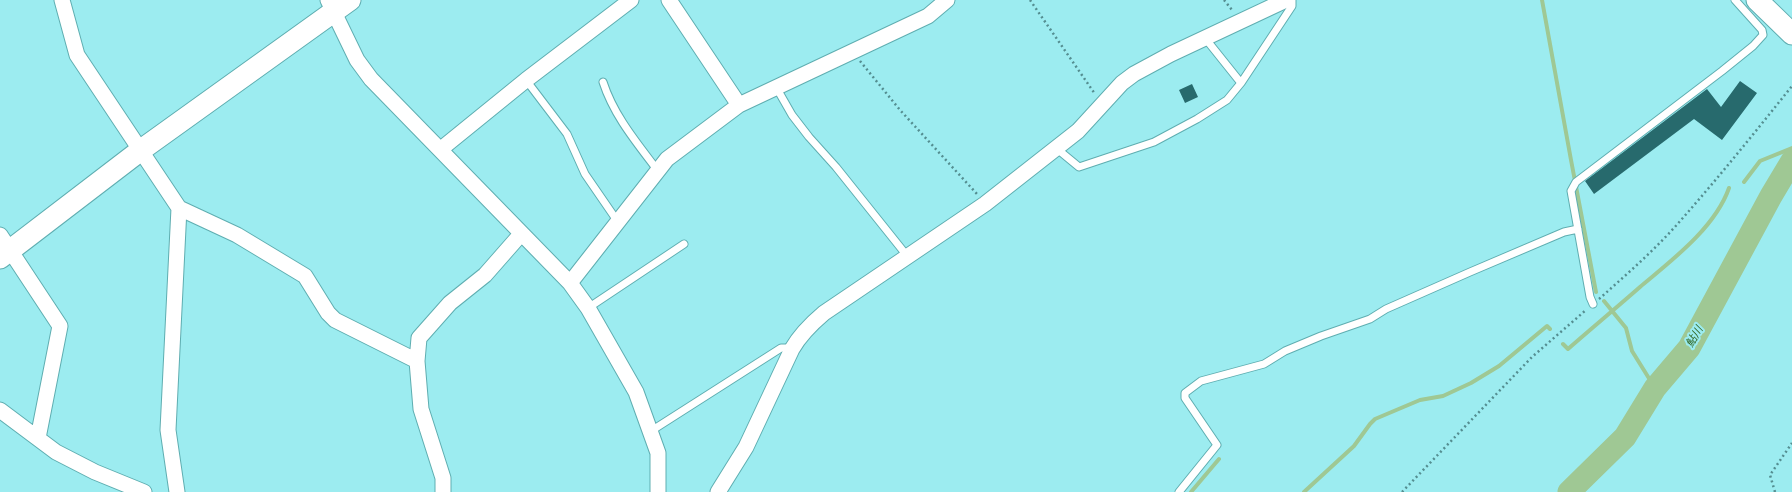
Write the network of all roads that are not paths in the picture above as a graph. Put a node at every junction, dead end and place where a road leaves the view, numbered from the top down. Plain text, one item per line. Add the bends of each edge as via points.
1 (62, 0) edge
2 (350, 0) edge
3 (631, 0) edge
4 (670, 0) edge
5 (947, 0) edge
6 (1286, 0) edge
7 (1292, 0) edge
8 (1735, 0) edge
9 (1757, 0) edge
10 (330, 6) edge
11 (1792, 34) edge
12 (1205, 38) junction
13 (526, 80) junction
14 (603, 82) dead end
15 (1241, 83) junction
16 (776, 87) junction
17 (739, 105) junction
18 (1056, 148) junction
19 (441, 149) junction
20 (141, 150) junction
21 (658, 171) junction
22 (179, 208) junction
23 (618, 222) junction
24 (1578, 228) junction
25 (521, 234) junction
26 (684, 244) dead end
27 (3, 248) edge
28 (908, 258) junction
29 (570, 283) junction
30 (1594, 304) road end
31 (588, 308) junction
32 (792, 350) junction
33 (416, 361) junction
34 (0, 410) edge
35 (651, 431) junction
36 (38, 438) junction
37 (144, 492) edge
38 (177, 492) edge
39 (443, 492) edge
40 (658, 492) edge
41 (718, 492) edge
42 (1179, 492) edge

1 - 20 street via 77,55
2 - 10 street
3 - 13 street
4 - 17 street
5 - 16 street via 928,16
6 - 12 street
7 - 15 lane via 1292,6
8 - 24 lane via 1762,30 1763,35 1722,71 1576,182 1571,190
9 - 11 street
10 - 19 street via 357,60 371,79
10 - 20 street
12 - 15 lane
12 - 18 street via 1134,74 1122,83 1078,131
13 - 19 street
13 - 23 lane via 567,134 585,174
14 - 21 lane via 608,99 631,136
15 - 18 lane via 1227,100 1154,142 1079,167
16 - 17 street
16 - 28 lane via 805,132
17 - 21 street via 667,159
18 - 28 street via 985,204
19 - 25 street
20 - 22 street
20 - 27 street
21 - 23 street
22 - 33 street via 237,235 305,276 335,320
22 - 38 street via 168,430
23 - 29 street
24 - 30 lane via 1590,298
24 - 42 lane via 1470,272 1360,323 1285,351 1264,364 1213,376 1191,387 1185,393 1185,398 1217,445
25 - 29 street
25 - 33 street via 485,275 450,303 419,338
26 - 31 lane
27 - 36 street via 60,326
28 - 32 street via 824,313 805,330
29 - 31 street
31 - 35 street via 636,392
32 - 35 lane via 781,348
32 - 41 street via 746,447
33 - 39 street via 421,409 443,478
34 - 36 street
35 - 40 street via 658,453
36 - 37 street via 56,452 95,472

